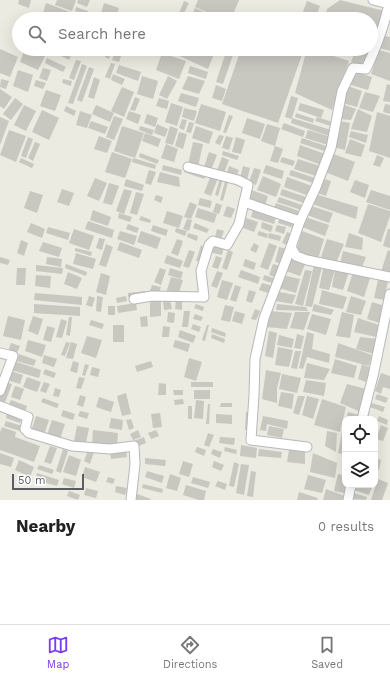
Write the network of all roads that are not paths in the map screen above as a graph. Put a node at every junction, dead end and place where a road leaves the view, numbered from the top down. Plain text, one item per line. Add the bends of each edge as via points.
1 (372, 0) edge
2 (378, 40) edge
3 (372, 56) edge
4 (188, 167) dead end
5 (244, 202) junction
6 (300, 221) junction
7 (291, 247) junction
8 (390, 277) edge
9 (390, 294) edge
10 (134, 299) dead end
11 (0, 353) edge
12 (0, 391) edge
13 (0, 406) edge
14 (363, 416) edge
15 (307, 447) dead end
16 (350, 488) edge
17 (131, 500) edge
18 (348, 500) edge

1 - 2 street via 389,4
3 - 6 street via 366,70 353,68 342,91 331,148
4 - 5 street via 248,185
5 - 6 street
5 - 10 street via 239,224 228,245 213,240 209,245 201,271 204,298 152,296
6 - 7 street
7 - 8 street via 296,256 306,260
7 - 15 street via 264,318 255,359 251,440
9 - 14 street
11 - 12 street via 13,356
13 - 17 street via 28,417 25,428 29,433 72,446 110,449 134,446
16 - 18 street

